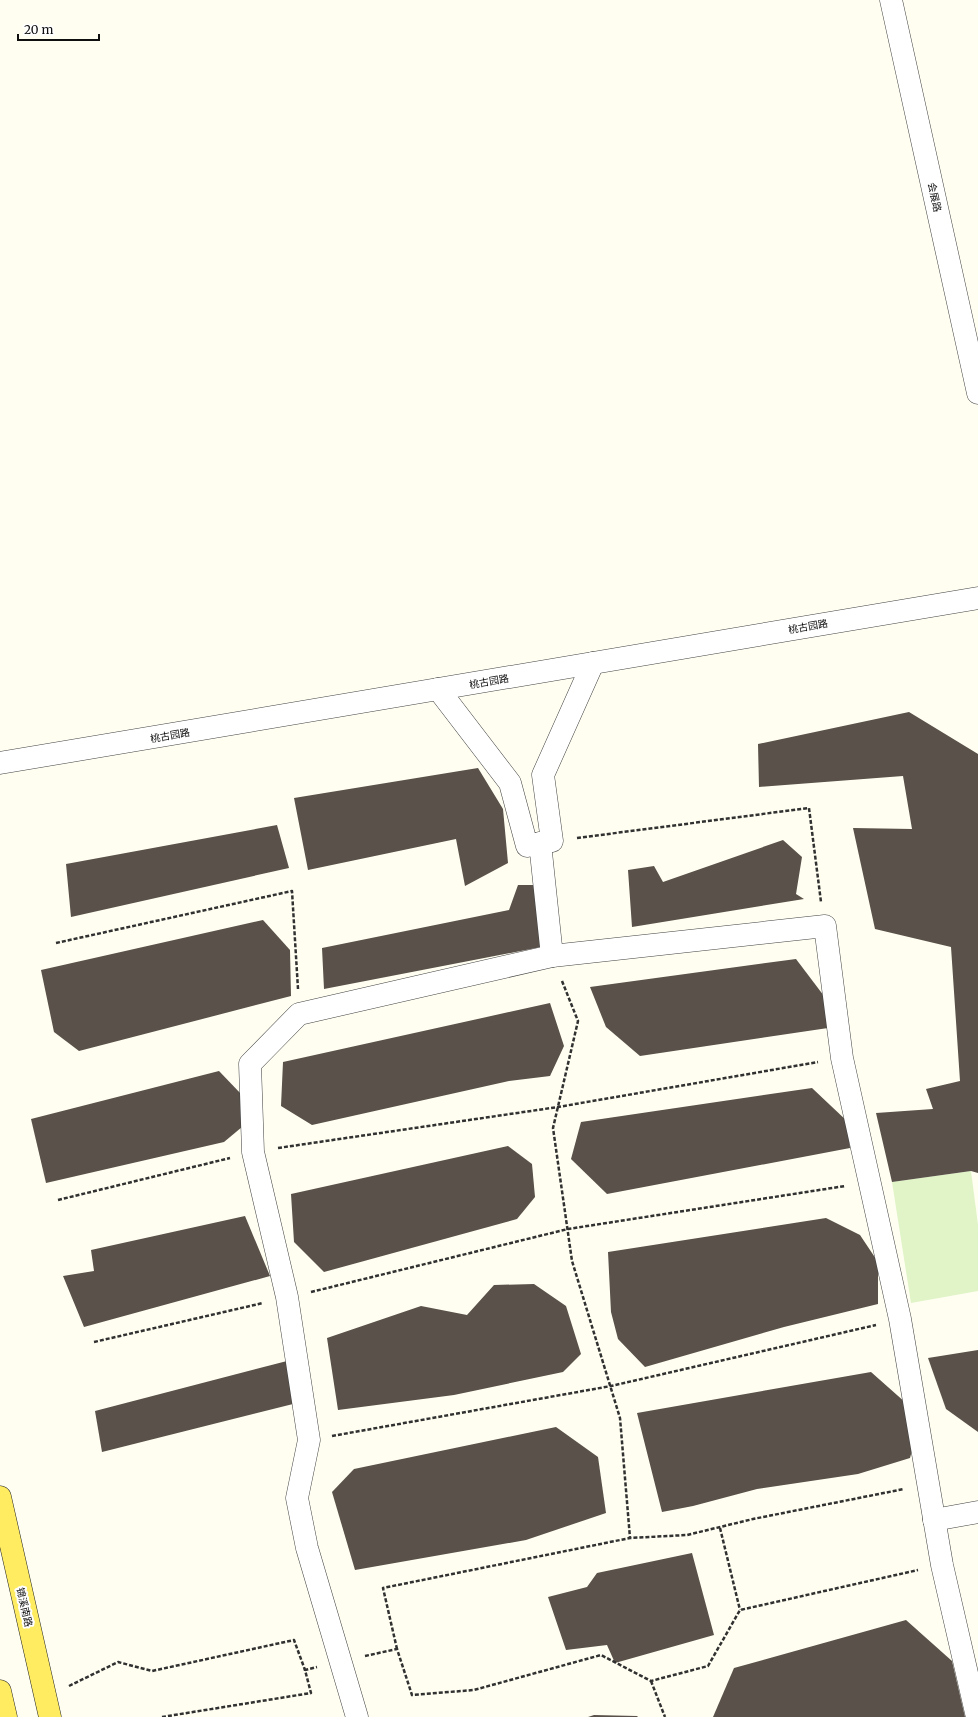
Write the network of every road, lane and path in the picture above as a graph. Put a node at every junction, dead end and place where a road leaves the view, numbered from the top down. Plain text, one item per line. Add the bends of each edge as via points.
1 (891, 0) edge
2 (978, 393) edge
3 (978, 598) edge
4 (593, 663) junction
5 (438, 689) junction
6 (0, 763) edge
7 (546, 842) junction
8 (824, 926) junction
9 (56, 943) dead end
10 (552, 956) junction
11 (299, 1014) junction
12 (842, 1058) junction
13 (558, 1107) junction
14 (253, 1152) junction
15 (870, 1183) junction
16 (58, 1200) dead end
17 (568, 1229) junction
18 (287, 1298) junction
19 (900, 1319) junction
20 (94, 1342) dead end
21 (611, 1386) junction
22 (309, 1440) junction
23 (928, 1485) junction
24 (0, 1497) edge
25 (978, 1512) edge
26 (934, 1520) junction
27 (720, 1528) junction
28 (630, 1538) junction
29 (942, 1565) junction
30 (740, 1610) junction
31 (397, 1649) junction
32 (340, 1661) junction
33 (305, 1670) junction
34 (651, 1681) junction
35 (0, 1691) edge
36 (47, 1707) edge
37 (6, 1717) edge
38 (162, 1717) edge
39 (357, 1717) edge
40 (665, 1717) edge
41 (978, 1717) edge

1 - 2 street, 会展路
3 - 4 street, 桃古园路
4 - 5 street, 桃古园路
4 - 7 street via 543,775
5 - 6 street, 桃古园路
5 - 7 street via 510,783 527,846
7 - 8 path via 809,808
7 - 10 street
8 - 10 street
8 - 12 street
9 - 11 path via 292,891
10 - 11 street
10 - 13 path via 578,1021
11 - 14 street via 250,1064
12 - 13 path
12 - 15 street
13 - 14 path
13 - 17 path via 553,1128
14 - 16 path
14 - 18 street
15 - 17 path
15 - 19 street
17 - 18 path
17 - 21 path via 572,1261
18 - 20 path
18 - 22 street
19 - 21 path
19 - 23 street
21 - 22 path
21 - 28 path via 620,1418
22 - 32 street via 297,1498 307,1548
23 - 26 street
23 - 27 path
24 - 36 main road, 锦溪南路
25 - 26 street
26 - 29 street
27 - 28 path via 687,1535
27 - 30 path
28 - 31 path via 383,1588
29 - 30 path
29 - 41 street
30 - 34 path via 708,1666
31 - 32 path
31 - 34 path via 412,1695 474,1690 601,1655
32 - 33 path
32 - 39 street
33 - 36 path via 294,1640 152,1671 118,1662
33 - 38 path via 311,1693
34 - 40 path
35 - 37 main road

